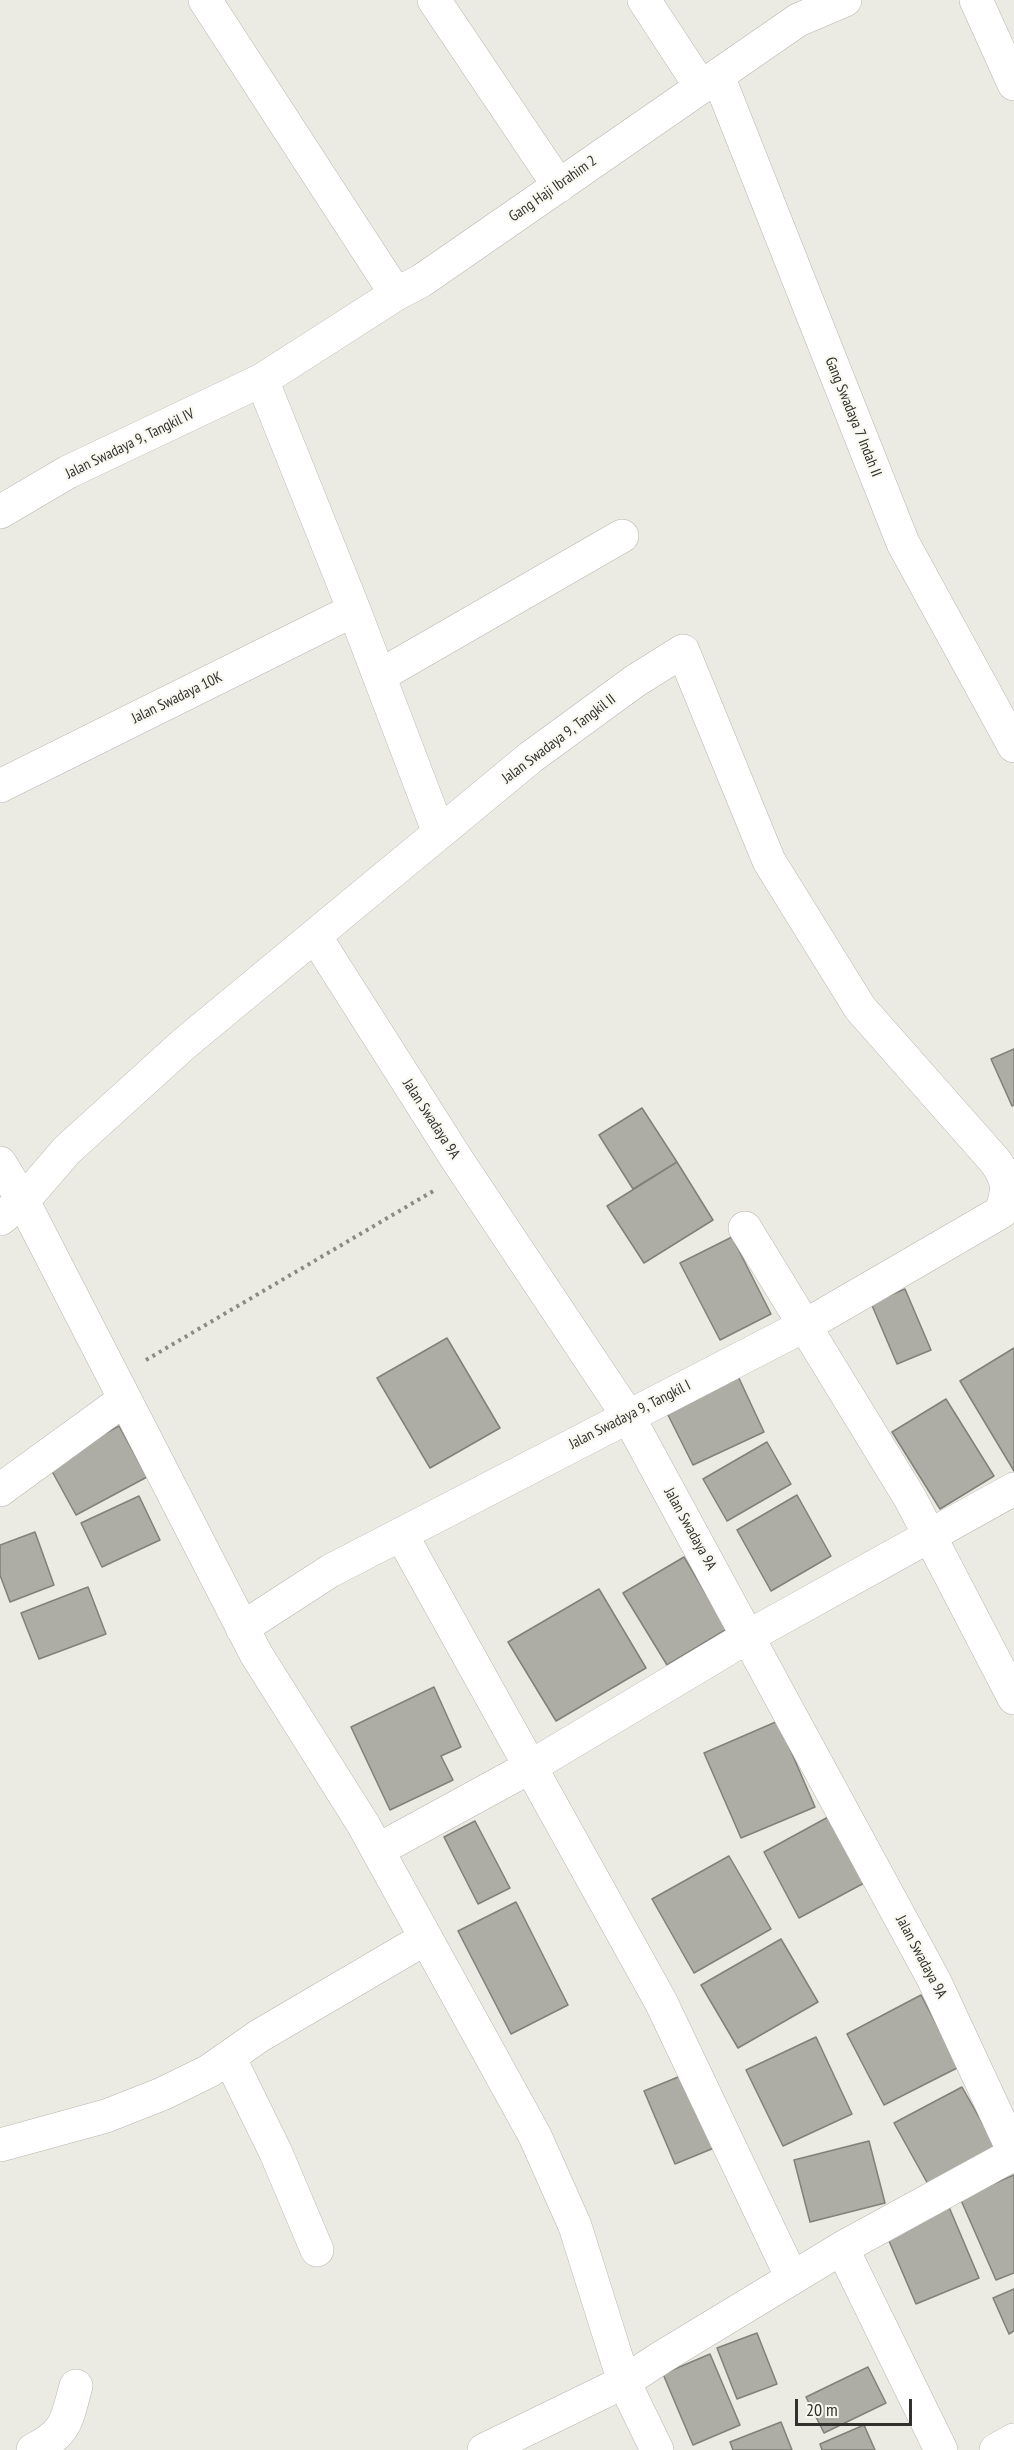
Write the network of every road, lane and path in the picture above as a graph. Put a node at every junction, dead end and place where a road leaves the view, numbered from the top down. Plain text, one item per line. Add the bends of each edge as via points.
1 (205, 0) edge
2 (434, 0) edge
3 (644, 0) edge
4 (845, 0) edge
5 (976, 0) edge
6 (710, 81) junction
7 (1014, 84) edge
8 (559, 186) junction
9 (396, 294) junction
10 (262, 380) junction
11 (0, 512) edge
12 (622, 536) dead end
13 (354, 610) junction
14 (379, 676) junction
15 (1014, 746) edge
16 (0, 786) edge
17 (439, 833) junction
18 (315, 936) junction
19 (0, 1163) edge
20 (465, 1172) junction
21 (1008, 1194) joint
22 (11, 1210) edge
23 (745, 1228) dead end
24 (804, 1325) junction
25 (120, 1389) junction
26 (628, 1416) junction
27 (1014, 1489) edge
28 (0, 1490) edge
29 (401, 1534) junction
30 (929, 1538) junction
31 (242, 1628) junction
32 (749, 1636) junction
33 (1014, 1698) edge
34 (530, 1767) junction
35 (378, 1850) junction
36 (426, 1938) junction
37 (229, 2057) junction
38 (0, 2145) edge
39 (1014, 2153) edge
40 (842, 2248) junction
41 (317, 2250) dead end
42 (792, 2278) junction
43 (624, 2382) junction
44 (76, 2386) dead end
45 (1014, 2440) edge
46 (33, 2450) edge
47 (483, 2450) edge
48 (657, 2450) edge
49 (941, 2450) edge
50 (996, 2450) edge

1 - 9 street
2 - 8 street
3 - 6 street, Gang Swadaya 7 Indah II
4 - 6 street, Gang Haji Ibrahim 2 via 798,20
5 - 7 street
6 - 8 street, Gang Haji Ibrahim 2
6 - 15 street, Gang Swadaya 7 Indah II via 903,543
8 - 9 street, Gang Haji Ibrahim 2
9 - 10 street, Gang Haji Ibrahim 2
10 - 11 street, Jalan Swadaya 9, Tangkil IV via 68,472
10 - 13 street
12 - 14 street
13 - 14 street
13 - 16 street, Jalan Swadaya 10K
14 - 17 street
17 - 18 street, Jalan Swadaya 9, Tangkil II
17 - 21 street, Jalan Swadaya 9, Tangkil II via 531,757 634,681 683,651 770,861 860,1008 995,1161 1006,1176
18 - 20 street, Jalan Swadaya 9A
18 - 22 street, Jalan Swadaya 9, Tangkil II via 185,1043 67,1150
19 - 22 street
20 - 25 path
20 - 26 street, Jalan Swadaya 9A
21 - 24 street, Jalan Swadaya 9, Tangkil I via 1001,1212
22 - 25 street
23 - 24 street
24 - 26 street, Jalan Swadaya 9, Tangkil I
24 - 30 street via 910,1498
25 - 28 street
25 - 31 street
26 - 29 street, Jalan Swadaya 9, Tangkil I
26 - 32 street, Jalan Swadaya 9A
27 - 30 street
29 - 31 street, Jalan Swadaya 9, Tangkil I via 330,1571
29 - 34 street
30 - 32 street
30 - 33 street
31 - 35 street
32 - 34 street
32 - 39 street, Jalan Swadaya 9A via 934,1980
34 - 35 street
34 - 42 street via 661,2002
35 - 36 street
36 - 37 street
36 - 43 street via 535,2136 575,2226
37 - 38 street via 162,2094 106,2116
37 - 41 street
39 - 40 street
40 - 42 street
40 - 49 street
42 - 43 street
43 - 47 street
43 - 48 street
44 - 46 street via 66,2424 56,2437
45 - 50 street

